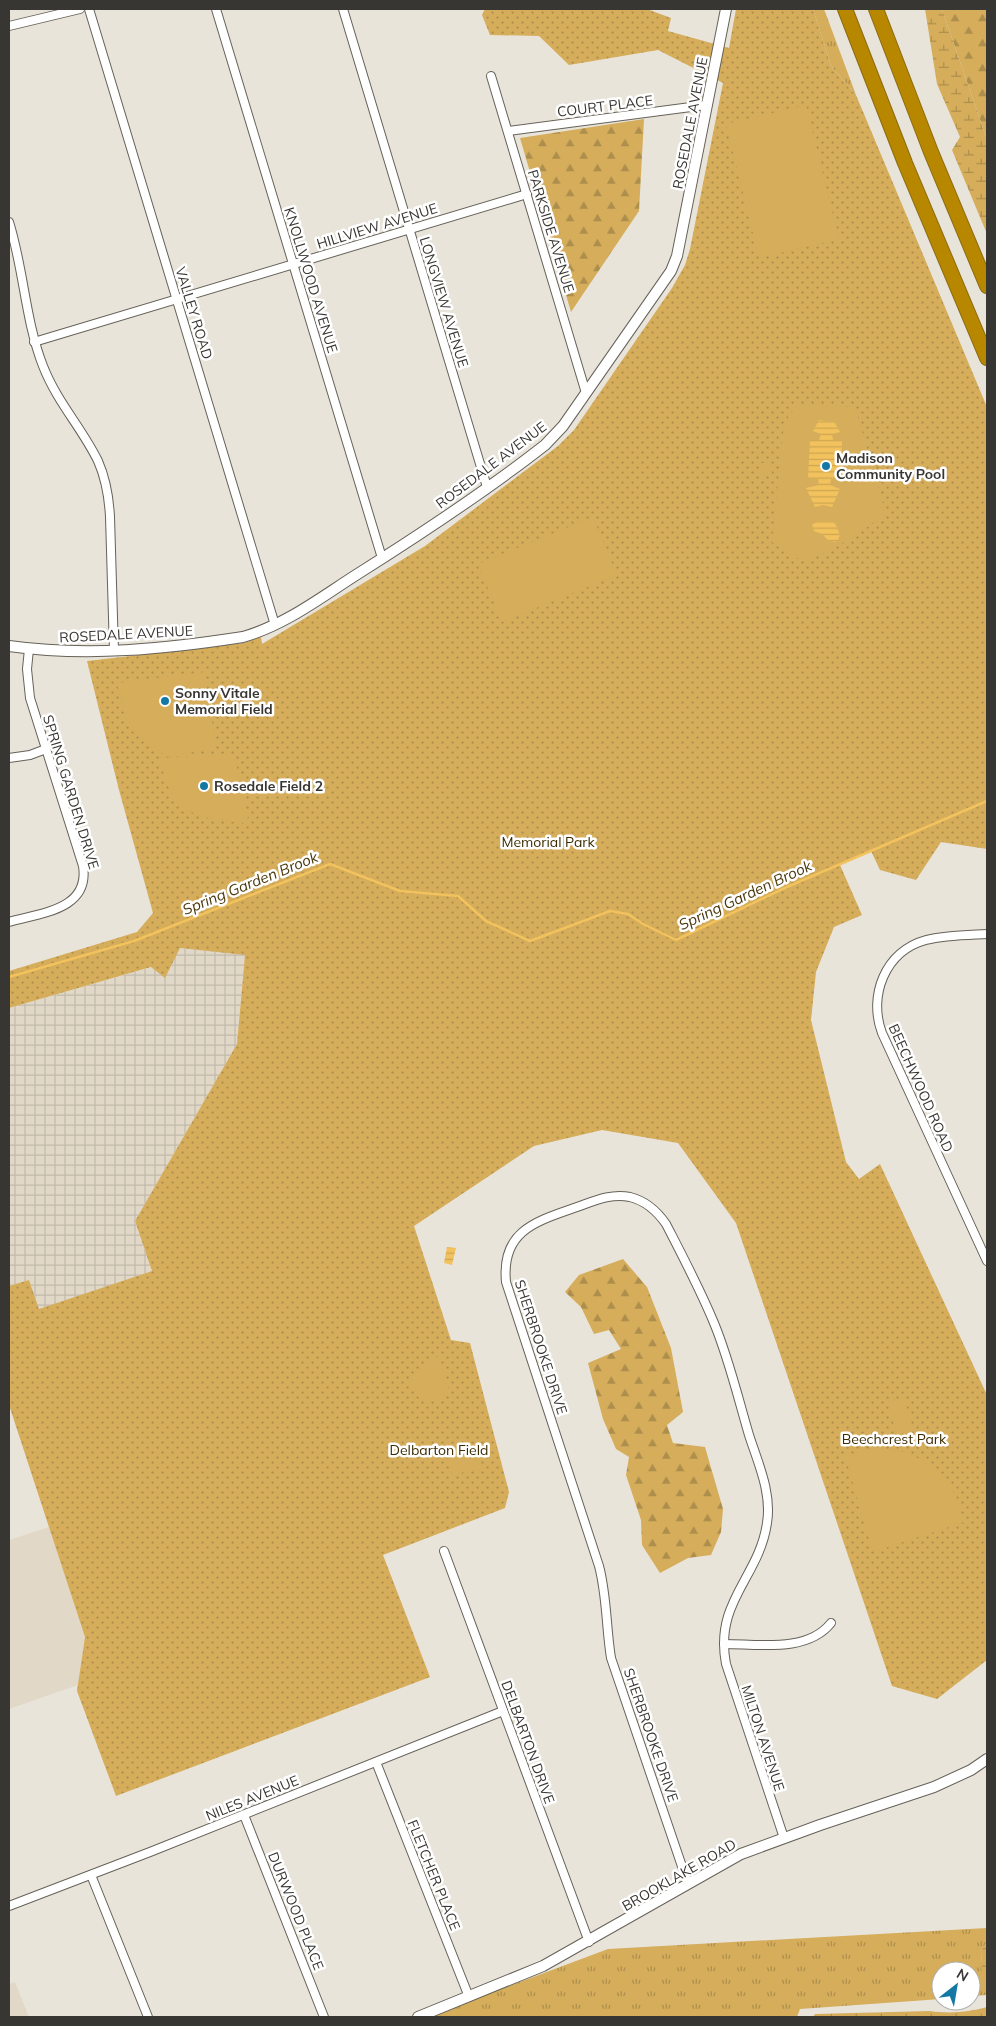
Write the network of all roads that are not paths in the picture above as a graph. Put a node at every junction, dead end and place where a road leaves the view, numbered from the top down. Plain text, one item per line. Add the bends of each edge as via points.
1 (80, 9) edge
2 (89, 9) edge
3 (216, 9) edge
4 (343, 9) edge
5 (726, 9) edge
6 (845, 9) edge
7 (876, 9) edge
8 (9, 26) edge
9 (491, 76) dead end
10 (706, 105) junction
11 (508, 131) junction
12 (527, 194) junction
13 (9, 222) edge
14 (409, 229) junction
15 (293, 264) junction
16 (987, 286) edge
17 (177, 299) junction
18 (34, 342) junction
19 (987, 358) edge
20 (586, 393) junction
21 (487, 487) junction
22 (382, 558) junction
23 (275, 625) junction
24 (9, 646) edge
25 (30, 649) junction
26 (114, 651) junction
27 (46, 749) junction
28 (9, 758) edge
29 (9, 922) edge
30 (987, 934) edge
31 (987, 1261) edge
32 (444, 1552) dead end
33 (831, 1623) dead end
34 (724, 1644) junction
35 (503, 1711) junction
36 (987, 1759) edge
37 (376, 1762) junction
38 (244, 1815) junction
39 (784, 1838) junction
40 (91, 1875) junction
41 (688, 1884) junction
42 (9, 1906) edge
43 (589, 1942) junction
44 (469, 1997) junction
45 (148, 2017) edge
46 (324, 2017) edge
47 (418, 2017) edge

1 - 8 street
2 - 17 street, VALLEY ROAD
3 - 15 street, KNOLLWOOD AVENUE
4 - 14 street, LONGVIEW AVENUE
5 - 10 street, ROSEDALE AVENUE
6 - 19 highway
7 - 16 highway
9 - 11 street, PARKSIDE AVENUE
10 - 11 street, COURT PLACE
10 - 20 street, ROSEDALE AVENUE via 678,256 671,271
11 - 12 street, PARKSIDE AVENUE
12 - 14 street, HILLVIEW AVENUE
12 - 20 street, PARKSIDE AVENUE
13 - 18 street
14 - 15 street, HILLVIEW AVENUE
14 - 21 street, LONGVIEW AVENUE
15 - 17 street, HILLVIEW AVENUE
15 - 22 street, KNOLLWOOD AVENUE
17 - 18 street, HILLVIEW AVENUE
17 - 23 street, VALLEY ROAD
18 - 26 street via 55,392 90,446 109,498
20 - 21 street, ROSEDALE AVENUE via 545,445
21 - 22 street, ROSEDALE AVENUE
22 - 23 street, ROSEDALE AVENUE
23 - 26 street, ROSEDALE AVENUE via 234,639 180,647
24 - 25 street, ROSEDALE AVENUE
25 - 26 street, ROSEDALE AVENUE
25 - 27 street, SPRING GARDEN DRIVE via 27,669 30,698
27 - 28 street
27 - 29 street, SPRING GARDEN DRIVE via 83,866 84,881 78,896 65,906
30 - 31 street, BEECHWOOD ROAD via 935,938 912,945 887,969 876,1001 882,1033
32 - 35 street, DELBARTON DRIVE
33 - 34 street via 817,1636 794,1644
34 - 39 street, MILTON AVENUE via 726,1664
34 - 41 street, SHERBROOKE DRIVE via 729,1610 765,1535 768,1520 766,1489 714,1324 666,1224 659,1214 641,1201 629,1197 605,1197 540,1220 521,1232 506,1260 506,1282 599,1566 611,1658
35 - 37 street, NILES AVENUE
35 - 43 street, DELBARTON DRIVE
36 - 39 street, BROOKLAKE ROAD via 939,1785
37 - 38 street, NILES AVENUE
37 - 44 street, FLETCHER PLACE
38 - 40 street, NILES AVENUE
38 - 46 street, DURWOOD PLACE
39 - 41 street, BROOKLAKE ROAD via 741,1854
40 - 42 street, NILES AVENUE
40 - 45 street
41 - 43 street, BROOKLAKE ROAD
43 - 44 street, BROOKLAKE ROAD via 543,1966
44 - 47 street, BROOKLAKE ROAD

